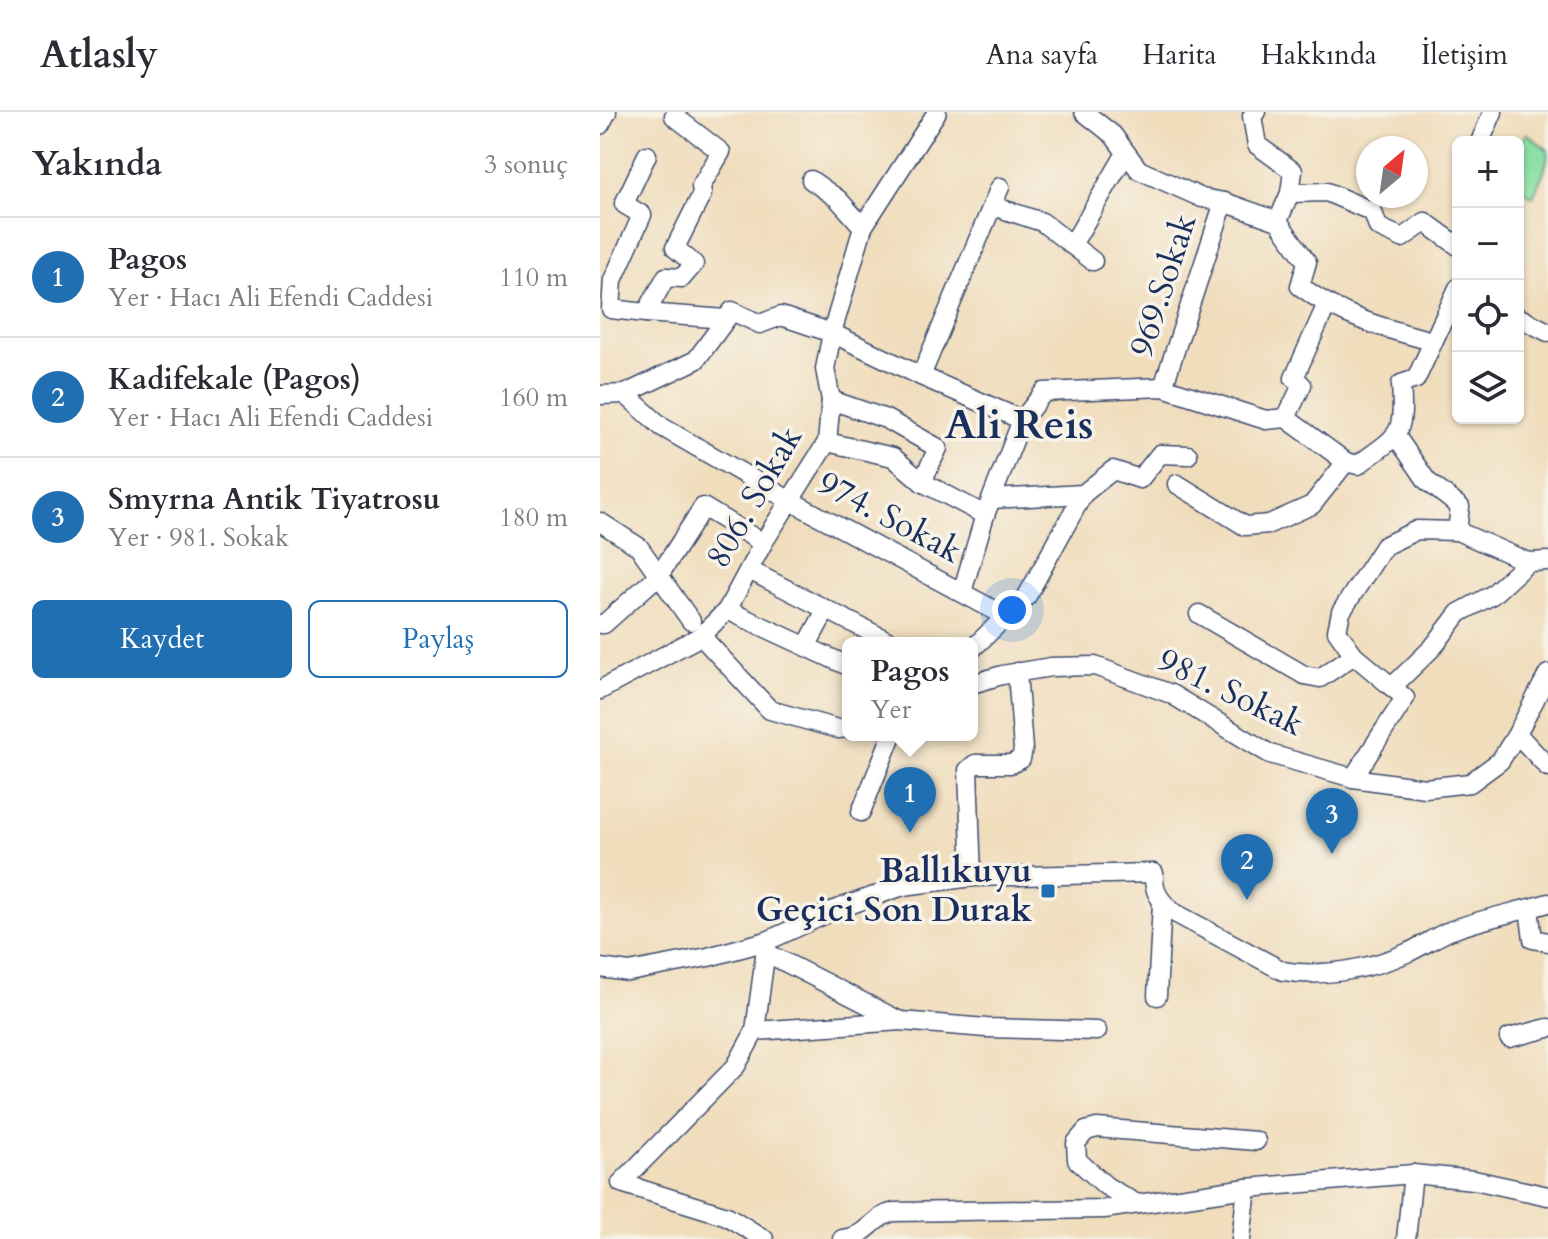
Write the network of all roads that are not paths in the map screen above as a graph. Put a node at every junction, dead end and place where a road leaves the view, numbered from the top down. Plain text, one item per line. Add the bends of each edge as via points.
1 (607, 112) edge
2 (676, 112) edge
3 (937, 112) edge
4 (1084, 112) edge
5 (1256, 112) edge
6 (1493, 112) edge
7 (600, 125) edge
8 (1483, 136) edge
9 (1126, 153) junction
10 (647, 155) dead end
11 (811, 180) dead end
12 (1000, 187) dead end
13 (1290, 193) junction
14 (1224, 202) junction
15 (993, 206) junction
16 (1278, 221) junction
17 (863, 227) junction
18 (1452, 242) edge
19 (1072, 245) junction
20 (1093, 261) dead end
21 (1452, 300) edge
22 (1326, 306) junction
23 (646, 313) junction
24 (726, 319) junction
25 (1524, 320) edge
26 (1548, 332) edge
27 (832, 333) junction
28 (1432, 341) junction
29 (921, 376) junction
30 (1163, 387) junction
31 (625, 394) junction
32 (600, 395) edge
33 (831, 400) junction
34 (1286, 418) junction
35 (1022, 420) junction
36 (1396, 436) junction
37 (827, 442) junction
38 (1188, 455) dead end
39 (1346, 462) junction
40 (922, 482) junction
41 (1177, 484) dead end
42 (1083, 494) junction
43 (789, 500) junction
44 (989, 507) junction
45 (600, 522) edge
46 (1457, 531) junction
47 (763, 543) junction
48 (1548, 561) edge
49 (1528, 562) junction
50 (749, 570) junction
51 (660, 574) junction
52 (962, 592) junction
53 (727, 610) junction
54 (826, 610) junction
55 (1199, 614) dead end
56 (1007, 617) junction
57 (600, 624) edge
58 (696, 628) junction
59 (880, 637) edge
60 (978, 644) edge
61 (807, 645) junction
62 (1354, 655) junction
63 (842, 663) edge
64 (1017, 672) junction
65 (1548, 674) edge
66 (978, 682) edge
67 (1392, 687) junction
68 (600, 690) edge
69 (842, 729) edge
70 (1517, 734) junction
71 (890, 741) edge
72 (1548, 767) edge
73 (1353, 778) junction
74 (861, 812) dead end
75 (972, 877) junction
76 (1162, 903) junction
77 (1548, 903) edge
78 (1529, 909) junction
79 (1548, 942) edge
80 (766, 946) junction
81 (600, 968) edge
82 (1157, 996) dead end
83 (901, 1021) junction
84 (1548, 1028) edge
85 (755, 1031) junction
86 (1097, 1031) dead end
87 (1509, 1038) dead end
88 (1256, 1141) dead end
89 (1413, 1174) junction
90 (1247, 1188) junction
91 (1548, 1196) edge
92 (1137, 1204) junction
93 (764, 1239) edge
94 (842, 1239) edge
95 (1241, 1239) edge
96 (1406, 1239) edge

1 - 7 street
2 - 23 street via 674,116 721,152 675,248 694,264 682,278 666,277
3 - 17 street, 806. Sokak
4 - 9 street
5 - 13 street via 1252,116 1257,145 1293,171
6 - 8 street
9 - 14 street via 1139,170 1202,198
9 - 19 street
10 - 23 street via 624,204 642,215 613,280 611,309
11 - 17 street via 838,199
12 - 15 street
13 - 16 street
13 - 18 street via 1327,192 1373,212 1378,227 1402,238 1425,222
14 - 16 street
14 - 30 street, 969.Sokak
15 - 19 street via 1042,222
15 - 29 street
16 - 22 street via 1307,262 1300,286
17 - 27 street, 806. Sokak
19 - 20 street
21 - 28 street
22 - 28 street
22 - 34 street via 1294,378 1302,385
23 - 24 street
24 - 27 street via 732,311 760,324 781,316
24 - 31 street via 696,360
25 - 26 street
27 - 29 street
27 - 33 street, 806. Sokak via 825,369
28 - 36 street via 1416,379 1401,384 1403,416
29 - 35 street
30 - 34 street via 1266,420
30 - 35 street, 969.Sokak via 1044,392
31 - 32 street
31 - 43 street, 974. Sokak via 662,427
33 - 37 street, 806. Sokak
33 - 40 street via 886,419 938,448
34 - 39 street
35 - 44 street, 969.Sokak
36 - 39 street via 1358,465
36 - 46 street via 1427,481 1460,507
37 - 40 street via 893,457
37 - 43 street, 806. Sokak
38 - 42 street via 1160,454 1140,479 1113,470
39 - 41 street via 1312,505 1269,524 1245,526
40 - 44 street
42 - 44 street
42 - 56 street via 1027,596
43 - 47 street, 806. Sokak
43 - 52 street, 974. Sokak
44 - 52 street, 969.Sokak
45 - 51 street via 639,547
46 - 49 street
46 - 62 street via 1417,530 1384,546 1341,612 1337,631
47 - 50 street, 806. Sokak
47 - 51 street via 703,507
48 - 49 street
49 - 67 street via 1492,595 1459,613
50 - 53 street, 806. Sokak
50 - 54 street
51 - 57 street
51 - 58 street
52 - 56 street, 974. Sokak
53 - 58 street, 806. Sokak
53 - 61 street
54 - 59 street
54 - 61 street
55 - 62 street via 1304,675 1320,678
56 - 60 street
58 - 68 street, 806. Sokak
58 - 69 street via 770,710
61 - 63 street
62 - 67 street
64 - 66 street, 981. Sokak
64 - 73 street, 981. Sokak via 1095,666 1171,694 1270,754
64 - 75 street via 1021,759 975,764 968,770
65 - 70 street, 981. Sokak
67 - 73 street via 1405,698
70 - 72 street
70 - 73 street, 981. Sokak via 1500,761 1470,783 1425,788
71 - 74 street
75 - 76 street via 1154,873 1153,888
75 - 80 street via 903,886 837,909
76 - 78 street via 1283,971 1300,974 1371,964 1459,928
76 - 82 street
77 - 78 street
78 - 79 street via 1533,939
80 - 81 street via 629,972
80 - 83 street
80 - 85 street
83 - 85 street
83 - 86 street
84 - 87 street
85 - 93 street via 736,1066 621,1183 727,1216
88 - 92 street via 1086,1131 1076,1143 1077,1160
89 - 90 street
89 - 91 street
89 - 96 street
90 - 92 street
90 - 95 street
92 - 94 street via 894,1212 864,1233

